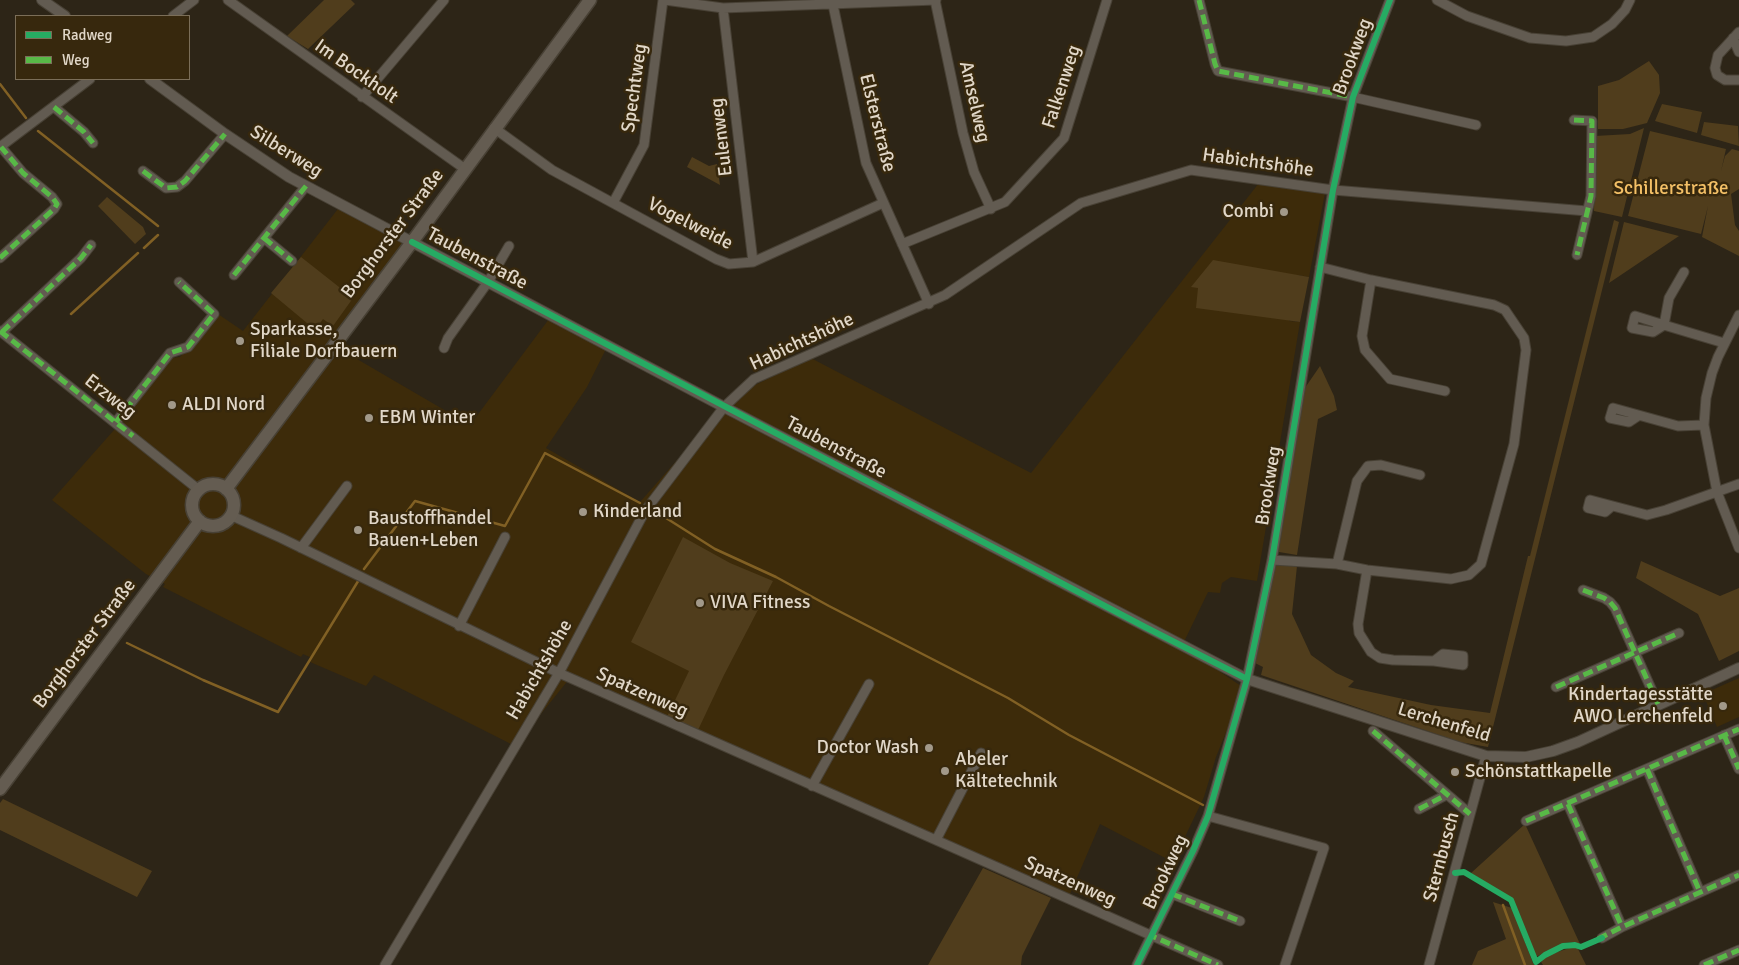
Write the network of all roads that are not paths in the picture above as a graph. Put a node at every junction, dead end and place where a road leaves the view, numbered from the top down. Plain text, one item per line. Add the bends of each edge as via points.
1 (42, 0) edge
2 (194, 0) edge
3 (228, 0) edge
4 (444, 0) edge
5 (590, 0) edge
6 (664, 0) edge
7 (936, 0) edge
8 (1107, 0) edge
9 (1199, 0) edge
10 (1390, 0) edge
11 (1437, 0) edge
12 (1630, 0) edge
13 (833, 2) edge
14 (723, 8) junction
15 (64, 15) edge
16 (174, 15) edge
17 (1736, 35) edge
18 (1739, 52) edge
19 (89, 80) edge
20 (151, 80) edge
21 (1739, 80) edge
22 (362, 97) junction
23 (1353, 97) junction
24 (54, 107) junction
25 (1574, 120) dead end
26 (1476, 125) dead end
27 (494, 128) junction
28 (225, 134) junction
29 (93, 143) dead end
30 (1, 147) edge
31 (465, 169) junction
32 (143, 171) dead end
33 (306, 186) junction
34 (1333, 190) junction
35 (613, 203) junction
36 (884, 203) junction
37 (991, 209) junction
38 (1587, 211) junction
39 (264, 238) junction
40 (412, 242) junction
41 (902, 244) junction
42 (91, 245) dead end
43 (509, 246) dead end
44 (1576, 255) dead end
45 (0, 258) edge
46 (292, 261) dead end
47 (753, 262) junction
48 (1320, 267) junction
49 (1684, 272) dead end
50 (234, 274) dead end
51 (1371, 280) junction
52 (179, 282) dead end
53 (488, 282) junction
54 (929, 304) junction
55 (1739, 315) edge
56 (1, 331) edge
57 (1724, 343) junction
58 (444, 348) dead end
59 (1445, 391) dead end
60 (724, 407) junction
61 (1638, 416) dead end
62 (116, 422) junction
63 (1704, 425) junction
64 (1420, 475) dead end
65 (1739, 484) edge
66 (347, 486) dead end
67 (226, 489) junction
68 (199, 490) junction
69 (1717, 492) junction
70 (1612, 506) dead end
71 (230, 515) junction
72 (200, 521) junction
73 (505, 537) dead end
74 (301, 548) junction
75 (1739, 548) edge
76 (1272, 560) junction
77 (1337, 564) junction
78 (1367, 570) junction
79 (1583, 590) dead end
80 (459, 626) junction
81 (1679, 633) dead end
82 (1635, 652) junction
83 (1434, 661) dead end
84 (1739, 668) edge
85 (559, 673) junction
86 (1247, 679) junction
87 (869, 684) dead end
88 (1556, 687) dead end
89 (1658, 704) junction
90 (1739, 729) edge
91 (1373, 731) dead end
92 (1724, 736) junction
93 (981, 753) dead end
94 (1486, 756) junction
95 (1647, 769) junction
96 (1739, 769) edge
97 (812, 786) junction
98 (0, 790) edge
99 (1446, 795) junction
100 (1568, 804) junction
101 (1419, 809) dead end
102 (1470, 814) junction
103 (1208, 816) junction
104 (1526, 821) dead end
105 (936, 840) junction
106 (1739, 875) edge
107 (1700, 892) junction
108 (1172, 894) junction
109 (1240, 922) dead end
110 (1622, 927) junction
111 (1152, 936) junction
112 (1602, 938) dead end
113 (1739, 950) edge
114 (385, 965) edge
115 (1137, 965) edge
116 (1218, 965) edge
117 (1285, 965) edge
118 (1429, 965) edge
119 (1704, 965) edge

1 - 15 street
2 - 16 street
3 - 22 street, Im Bockholt
4 - 22 street
5 - 27 main road, Borghorster Straße
6 - 14 street
6 - 35 street, Spechtweg via 644,144
7 - 13 street
7 - 37 street, Amselweg via 963,134 974,172
8 - 37 street, Falkenweg via 1064,138 1005,202
9 - 23 street via 1218,71
10 - 23 street, Brookweg
11 - 12 street via 1467,16 1530,38 1566,41 1593,36 1612,24
13 - 14 street
13 - 36 street, Elsterstraße via 866,163
14 - 47 street, Eulenweg
17 - 18 street
17 - 21 street via 1718,55 1715,68 1717,75 1725,80
19 - 24 street
20 - 28 street, Silberweg
22 - 31 street, Im Bockholt
23 - 26 street
23 - 34 street, Brookweg
24 - 29 street
24 - 30 street
25 - 38 street via 1592,121 1591,196
27 - 31 main road, Borghorster Straße
27 - 35 street, Vogelweide via 552,170
28 - 32 street via 185,181 176,187 166,188
28 - 33 street, Silberweg
30 - 45 street via 22,173 57,204
31 - 40 main road, Borghorster Straße
33 - 39 street
33 - 40 street, Silberweg
34 - 38 street
34 - 48 street, Brookweg
34 - 54 street, Habichtshöhe via 1190,170 1081,203
35 - 47 street, Vogelweide via 729,264
36 - 41 street, Elsterstraße
36 - 47 street, Vogelweide
37 - 41 street, Falkenweg
38 - 44 street
39 - 46 street
39 - 50 street
40 - 53 street, Taubenstraße
40 - 67 main road, Borghorster Straße
41 - 54 street, Elsterstraße
42 - 56 street
43 - 53 street
48 - 51 street
48 - 76 street, Brookweg
49 - 57 street via 1669,298 1664,325
51 - 59 street via 1362,336 1366,350 1390,380
51 - 78 street via 1494,305 1505,310 1524,338 1526,350 1514,444 1481,564 1468,575 1455,579
52 - 62 street via 214,314 188,347 170,353
53 - 58 street
53 - 60 street, Taubenstraße
54 - 60 street, Habichtshöhe via 754,380
55 - 57 street
56 - 62 street, Erzweg
57 - 63 street via 1712,373
60 - 85 street, Habichtshöhe via 645,511
60 - 86 street, Taubenstraße
61 - 63 street via 1678,426
62 - 68 street, Erzweg
63 - 69 street
64 - 77 street via 1381,465 1368,466 1357,480
65 - 69 street
66 - 74 street
67 - 68 main road via 215,484
67 - 71 main road via 233,501
68 - 72 main road via 192,500 192,507
69 - 70 street via 1647,515
69 - 75 street
71 - 72 main road via 214,526
71 - 74 street, Spatzenweg
72 - 98 main road, Borghorster Straße
73 - 80 street
74 - 80 street, Spatzenweg
76 - 77 street
76 - 86 street, Brookweg
77 - 78 street
78 - 83 street via 1358,624 1359,633 1371,652 1392,660
79 - 82 street via 1616,608
80 - 85 street, Spatzenweg
81 - 82 street
82 - 88 street
82 - 89 street
84 - 89 street, Lerchenfeld
85 - 97 street, Spatzenweg
85 - 114 street, Habichtshöhe
86 - 94 street, Lerchenfeld
86 - 103 street, Brookweg
87 - 97 street
89 - 94 street, Lerchenfeld via 1553,751 1526,757
90 - 92 street
91 - 99 street
92 - 95 street
92 - 96 street
93 - 105 street
94 - 102 street, Sternbusch
95 - 100 street
95 - 107 street
97 - 105 street, Spatzenweg
99 - 101 street
99 - 102 street
100 - 104 street
100 - 110 street
102 - 118 street, Sternbusch
103 - 108 street, Brookweg
103 - 117 street via 1324,848
105 - 111 street, Spatzenweg
106 - 107 street
107 - 110 street
108 - 109 street, Brookweg
108 - 111 street, Brookweg
110 - 112 street
111 - 115 street, Brookweg
111 - 116 street, Spatzenweg
113 - 119 street

